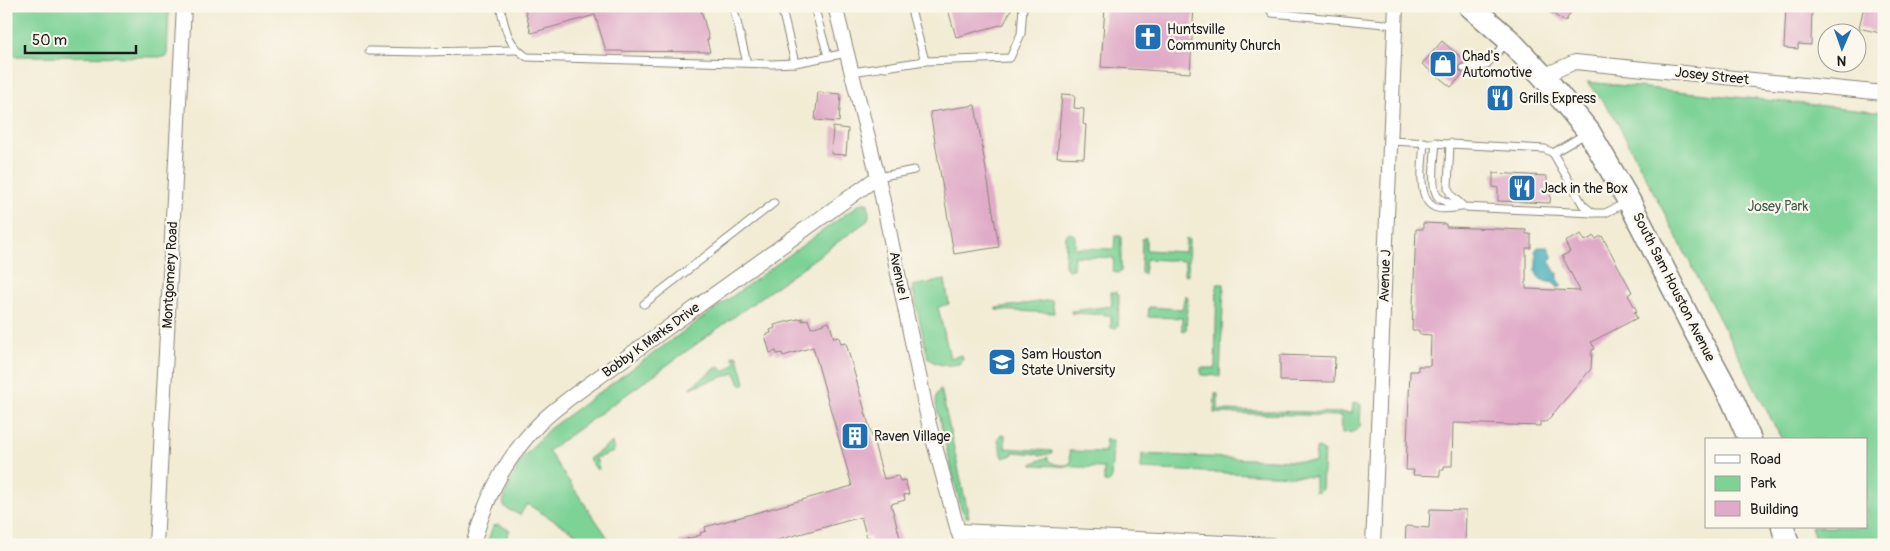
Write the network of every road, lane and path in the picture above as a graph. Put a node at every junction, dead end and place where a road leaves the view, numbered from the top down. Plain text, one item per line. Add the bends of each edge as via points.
1 (184, 6) edge
2 (500, 6) edge
3 (733, 6) edge
4 (781, 6) edge
5 (814, 6) edge
6 (835, 6) edge
7 (910, 6) edge
8 (1023, 6) edge
9 (1268, 6) edge
10 (1396, 6) edge
11 (1470, 6) edge
12 (1395, 25) junction
13 (1509, 40) junction
14 (368, 50) dead end
15 (517, 50) junction
16 (847, 53) junction
17 (828, 56) junction
18 (925, 61) junction
19 (796, 63) junction
20 (746, 64) junction
21 (1464, 68) dead end
22 (852, 72) junction
23 (1543, 76) junction
24 (1884, 92) edge
25 (1589, 132) junction
26 (1391, 141) junction
27 (1424, 142) junction
28 (1436, 142) junction
29 (1450, 143) junction
30 (1553, 153) junction
31 (914, 170) dead end
32 (878, 177) junction
33 (1629, 201) junction
34 (774, 203) dead end
35 (1464, 207) junction
36 (1593, 213) junction
37 (644, 304) dead end
38 (1749, 438) edge
39 (1783, 528) edge
40 (958, 532) junction
41 (156, 545) edge
42 (473, 545) edge
43 (964, 545) edge
44 (1272, 545) edge
45 (1373, 545) edge
46 (1788, 545) edge

1 - 41 street, Montgomery Road
2 - 15 lane via 506,33
3 - 20 lane
4 - 19 lane
5 - 17 lane
6 - 16 street, Avenue I
7 - 18 lane
8 - 18 lane via 1021,34 1010,58
9 - 12 lane via 1272,13
10 - 12 street, Avenue J
11 - 13 main road, South Sam Houston Avenue
12 - 26 street, Avenue J
13 - 21 lane via 1486,65
13 - 23 main road, South Sam Houston Avenue
14 - 15 lane
15 - 20 lane via 527,56
16 - 17 lane
16 - 22 street, Avenue I
17 - 19 lane
18 - 22 lane
19 - 20 lane
22 - 32 street, Avenue I
23 - 24 street, Josey Street via 1574,62
23 - 25 main road, South Sam Houston Avenue
25 - 30 lane
25 - 33 main road, South Sam Houston Avenue
26 - 27 lane
26 - 45 street, Avenue J
27 - 28 lane
27 - 35 lane via 1422,186 1427,202 1435,208
28 - 29 lane
28 - 35 lane via 1434,188 1438,197
29 - 30 lane via 1544,149
29 - 35 lane via 1448,188
30 - 36 lane via 1583,205
31 - 32 lane
32 - 40 street, Avenue I via 929,424
32 - 42 street, Bobby K Marks Drive via 570,397 541,422 518,448 495,484 479,520
33 - 36 lane via 1605,212
33 - 38 main road, South Sam Houston Avenue
34 - 37 lane
35 - 36 lane
39 - 46 main road
40 - 43 street, Avenue I
40 - 44 street

